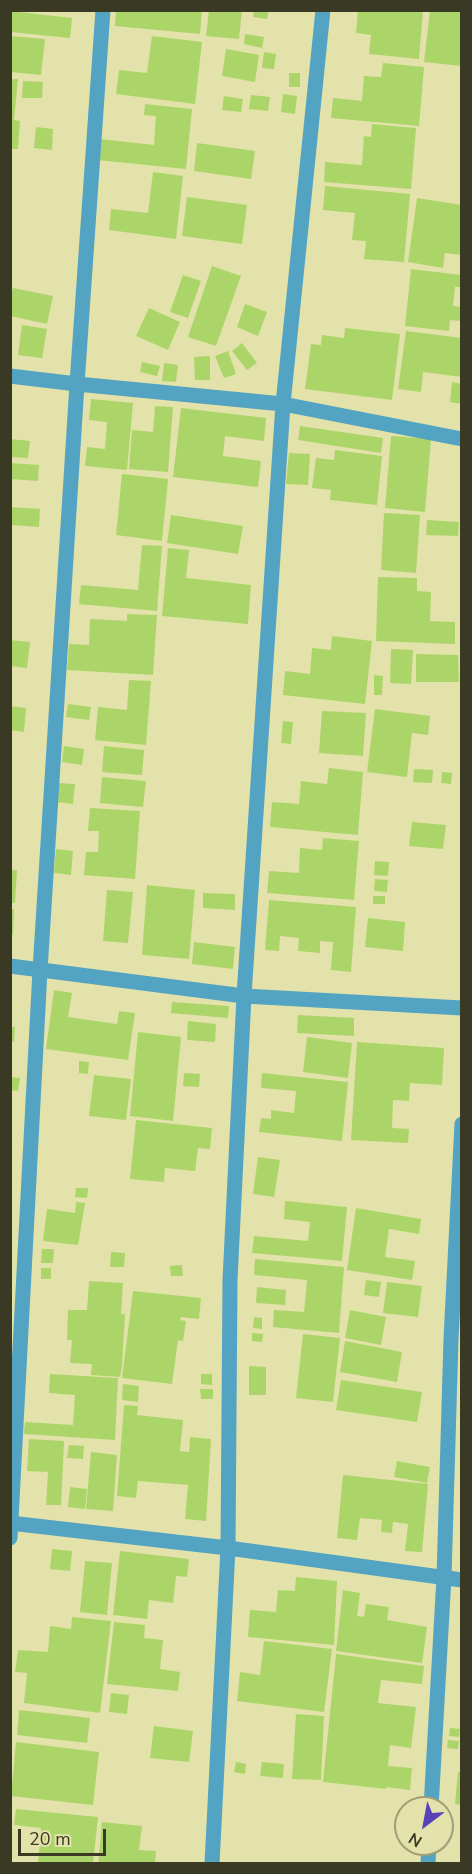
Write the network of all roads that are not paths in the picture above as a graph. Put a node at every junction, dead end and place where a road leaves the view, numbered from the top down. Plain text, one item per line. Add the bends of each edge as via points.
1 (103, 10) edge
2 (323, 10) edge
3 (10, 376) edge
4 (77, 384) junction
5 (283, 404) junction
6 (462, 439) edge
7 (10, 966) edge
8 (40, 970) junction
9 (244, 996) junction
10 (462, 1008) edge
11 (462, 1124) edge
12 (11, 1523) edge
13 (10, 1538) edge
14 (228, 1548) junction
15 (444, 1577) junction
16 (462, 1580) edge
17 (432, 1796) edge
18 (216, 1863) edge

1 - 4 street
2 - 5 street
3 - 4 street
4 - 5 street
4 - 8 street
5 - 6 street
5 - 9 street
7 - 8 street
8 - 9 street
8 - 12 street
9 - 10 street
9 - 14 street via 230,1280
11 - 15 street
12 - 13 street
12 - 14 street
14 - 15 street
14 - 18 street
15 - 16 street
15 - 17 street

